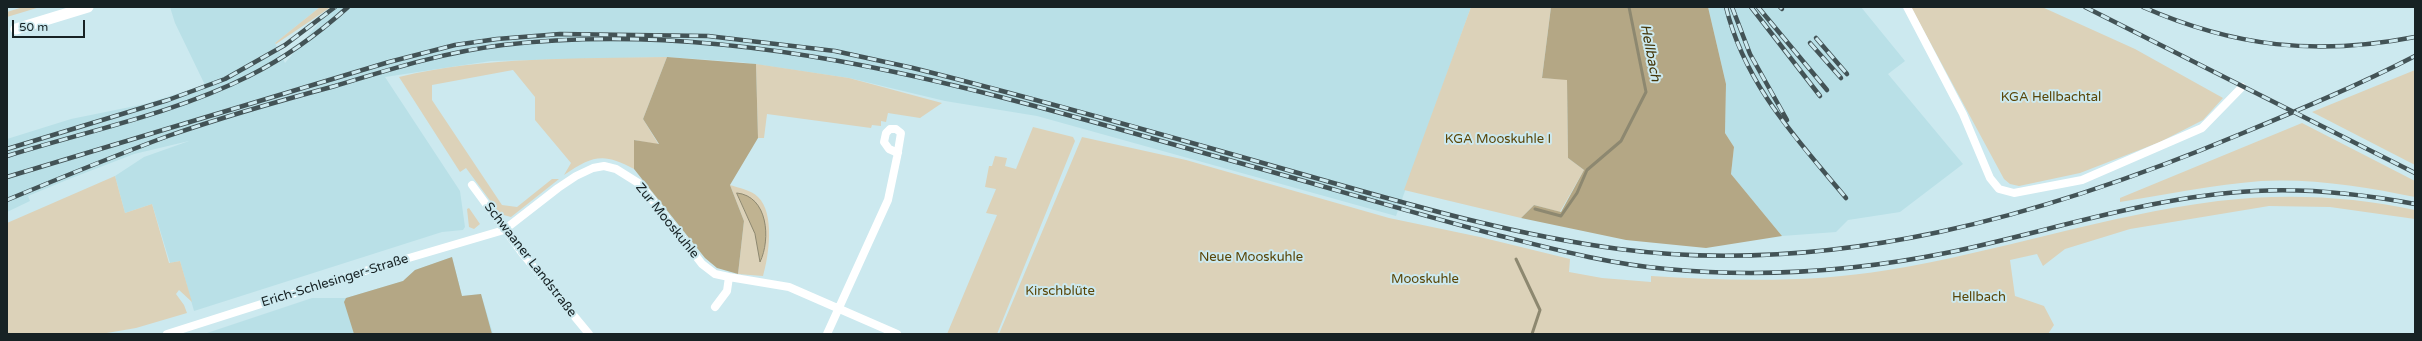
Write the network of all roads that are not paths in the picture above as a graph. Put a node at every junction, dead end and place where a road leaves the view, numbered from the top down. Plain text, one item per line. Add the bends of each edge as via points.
1 (88, 7) edge
2 (1907, 7) edge
3 (16, 29) dead end
4 (2242, 86) dead end
5 (898, 153) dead end
6 (472, 185) dead end
7 (504, 230) junction
8 (730, 277) junction
9 (715, 307) dead end
10 (839, 308) junction
11 (167, 334) edge
12 (589, 334) edge
13 (827, 334) edge
14 (897, 334) edge

1 - 3 street
2 - 4 street via 1963,114 1990,178 1999,189 2014,193 2082,180 2202,128
5 - 10 street via 888,200
6 - 7 street, Schwaaner Landstraße
7 - 8 street, Zur Mooskuhle via 576,176 593,168 610,167 629,175 640,184 702,264 715,274
7 - 11 street, Erich-Schlesinger-Straße
7 - 12 street, Schwaaner Landstraße
8 - 9 street via 727,291
8 - 10 street, Zur Mooskuhle via 781,285
10 - 13 street
10 - 14 street, Zur Mooskuhle

